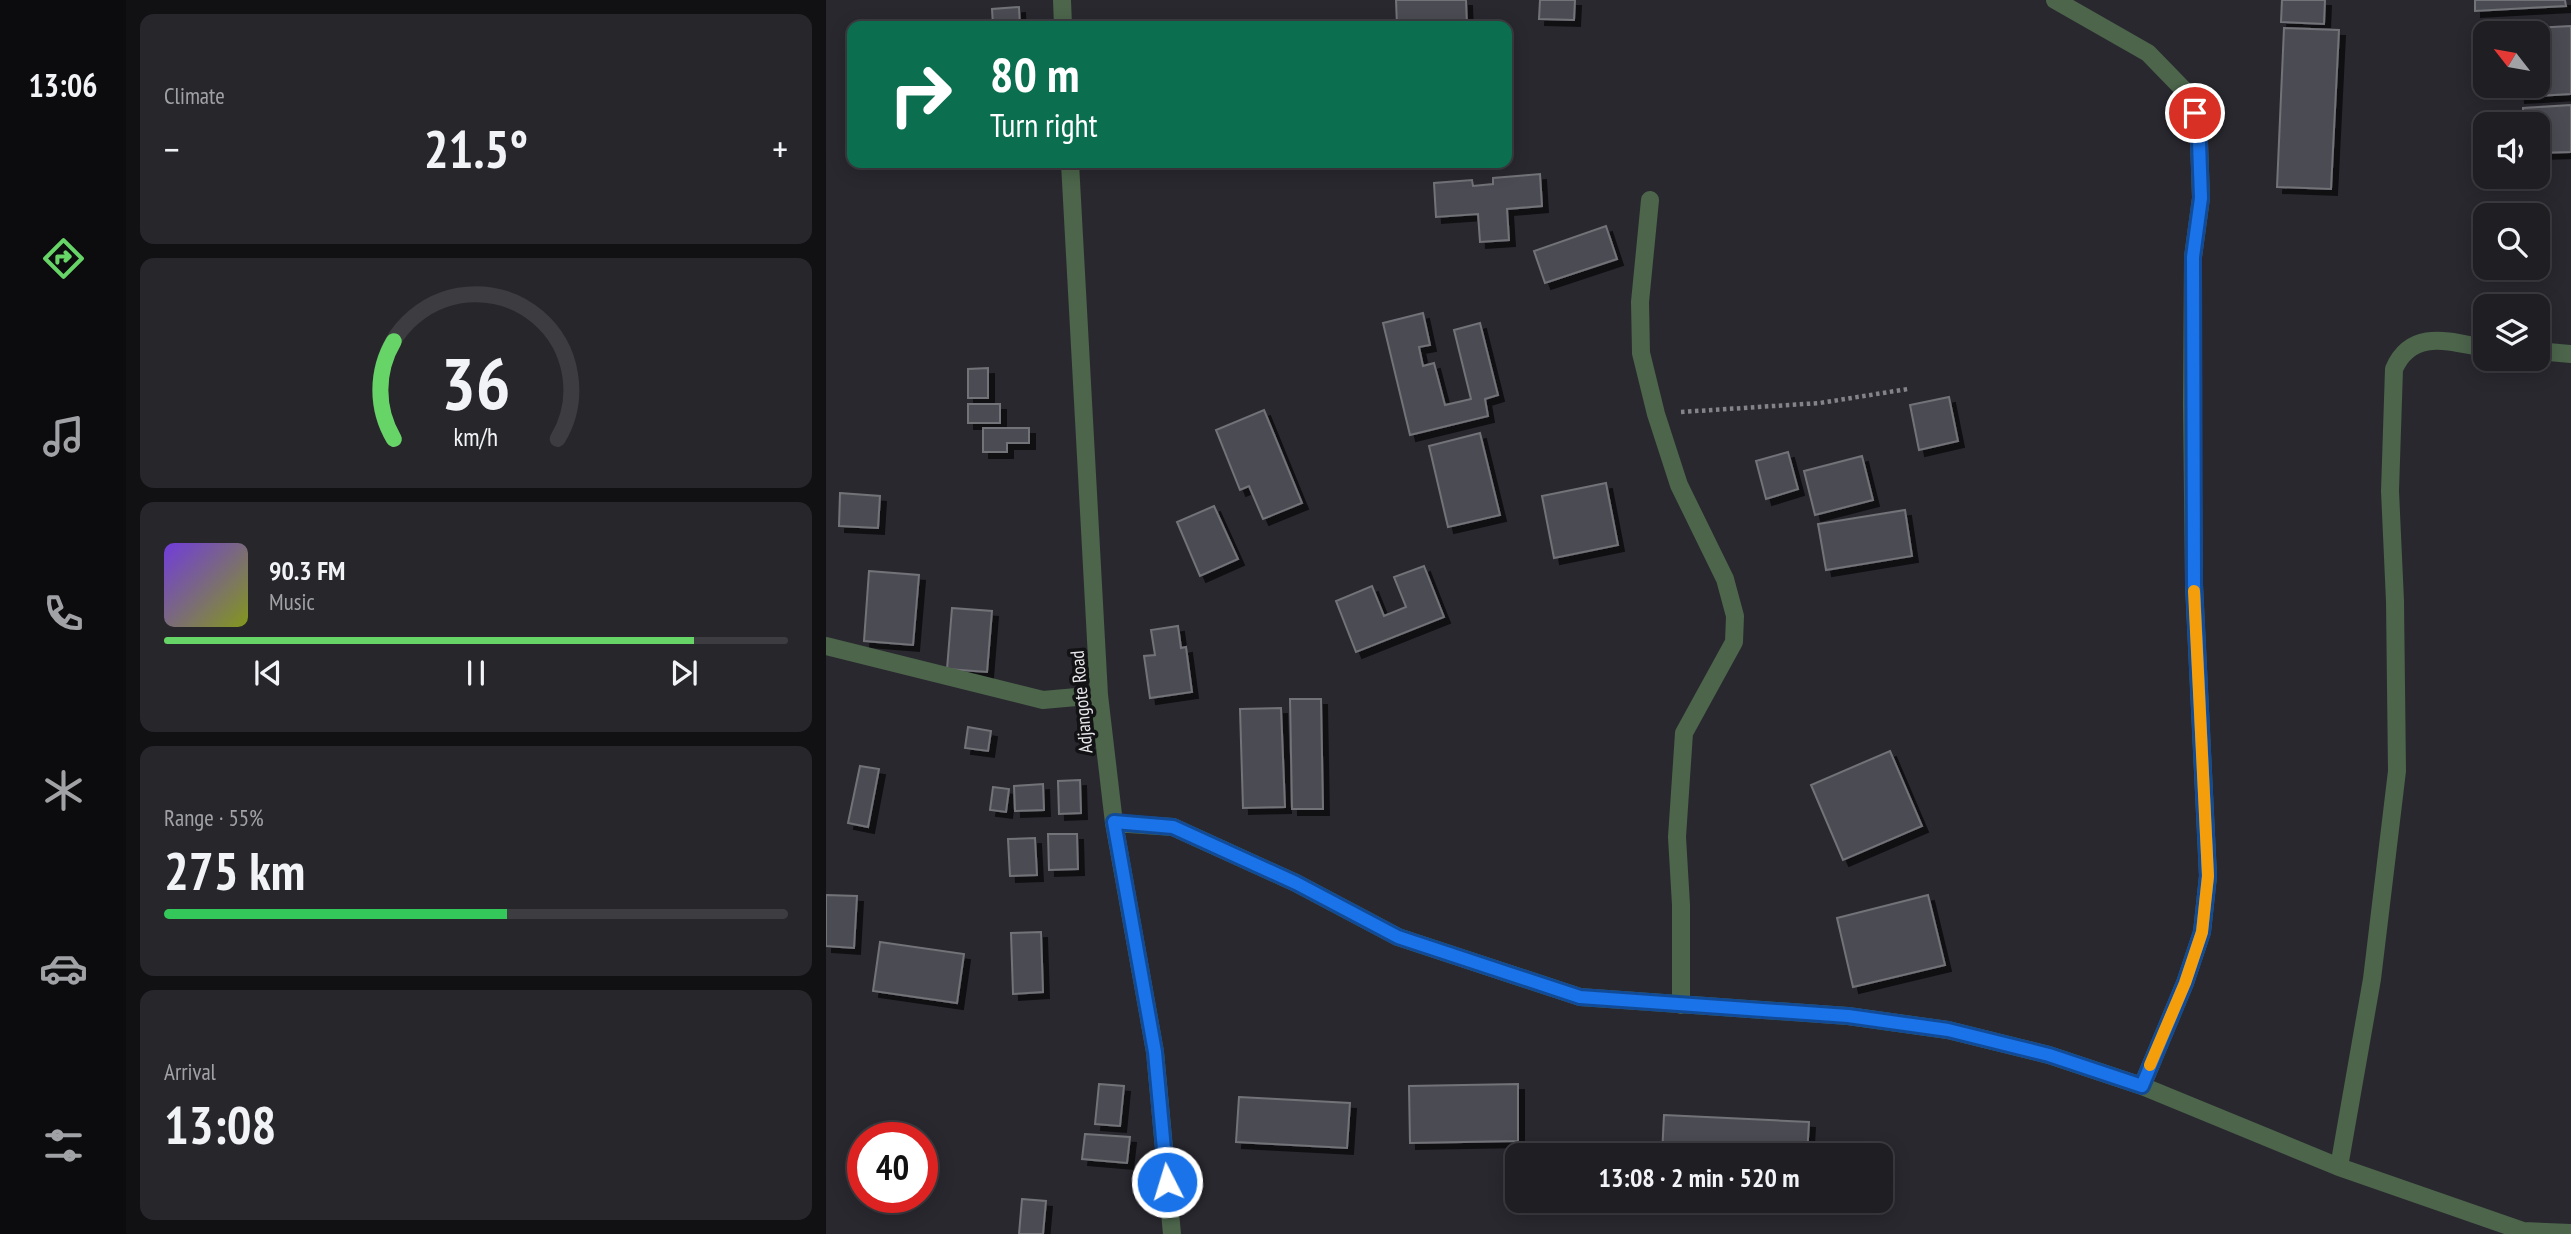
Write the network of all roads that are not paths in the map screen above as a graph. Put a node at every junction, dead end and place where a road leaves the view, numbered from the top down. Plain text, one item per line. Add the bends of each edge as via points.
1 (1062, 0) edge
2 (2055, 0) edge
3 (1063, 21) edge
4 (1070, 168) edge
5 (1650, 200) dead end
6 (2473, 346) edge
7 (2550, 352) edge
8 (2571, 354) edge
9 (826, 646) edge
10 (1099, 695) junction
11 (1114, 822) junction
12 (1681, 1005) junction
13 (2142, 1086) junction
14 (2339, 1167) junction
15 (2571, 1233) edge
16 (1172, 1234) edge

1 - 3 street
2 - 13 street via 2148,53 2183,89 2195,113 2199,142 2201,198 2193,257 2194,584 2208,876 2202,932
4 - 10 street, Adjangote Road
5 - 12 street via 1641,353 1679,485 1725,579 1735,616 1734,642 1684,733 1677,837
6 - 14 street via 2425,340 2407,349 2394,369 2390,491 2397,771 2372,979
7 - 8 street
9 - 10 street via 1043,700
10 - 11 street, Adjangote Road
11 - 12 street via 1173,827 1296,883 1398,937 1580,997
11 - 16 street, Adjangote Road via 1155,1052
12 - 13 street via 1848,1016 1948,1030 2049,1055
13 - 14 street
14 - 15 street via 2523,1231

